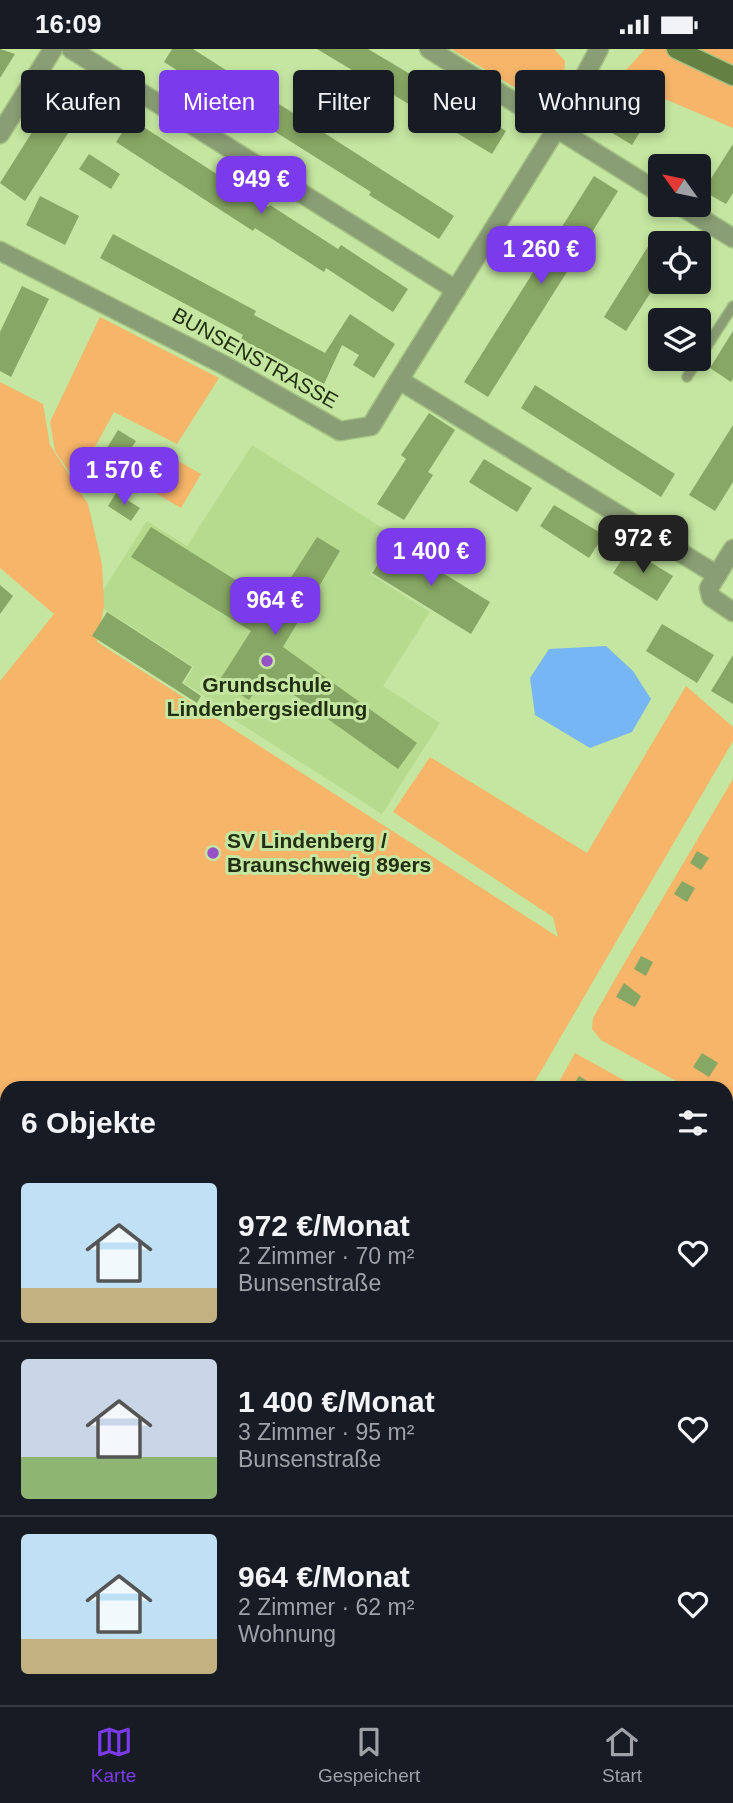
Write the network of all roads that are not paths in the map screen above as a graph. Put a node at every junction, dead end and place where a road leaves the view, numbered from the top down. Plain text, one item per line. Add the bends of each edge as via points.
1 (53, 49) edge
2 (71, 49) edge
3 (429, 49) edge
4 (599, 49) edge
5 (676, 49) edge
6 (588, 70) edge
7 (733, 76) edge
8 (515, 102) edge
9 (554, 133) edge
10 (565, 133) edge
11 (0, 134) edge
12 (648, 185) edge
13 (698, 217) edge
14 (733, 239) edge
15 (0, 251) edge
16 (456, 289) junction
17 (733, 306) edge
18 (687, 377) dead end
19 (399, 380) junction
20 (733, 549) edge
21 (717, 575) junction
22 (733, 613) edge

1 - 11 street
2 - 16 street
3 - 8 street
4 - 6 street, BUNSENSTRASSE
5 - 7 main road
9 - 16 street, BUNSENSTRASSE
10 - 12 street
13 - 14 street
15 - 19 street, BUNSENSTRASSE via 224,365 340,431 371,426
16 - 19 street, BUNSENSTRASSE
17 - 18 lane
19 - 21 street
20 - 21 street
21 - 22 street via 709,588 711,597

